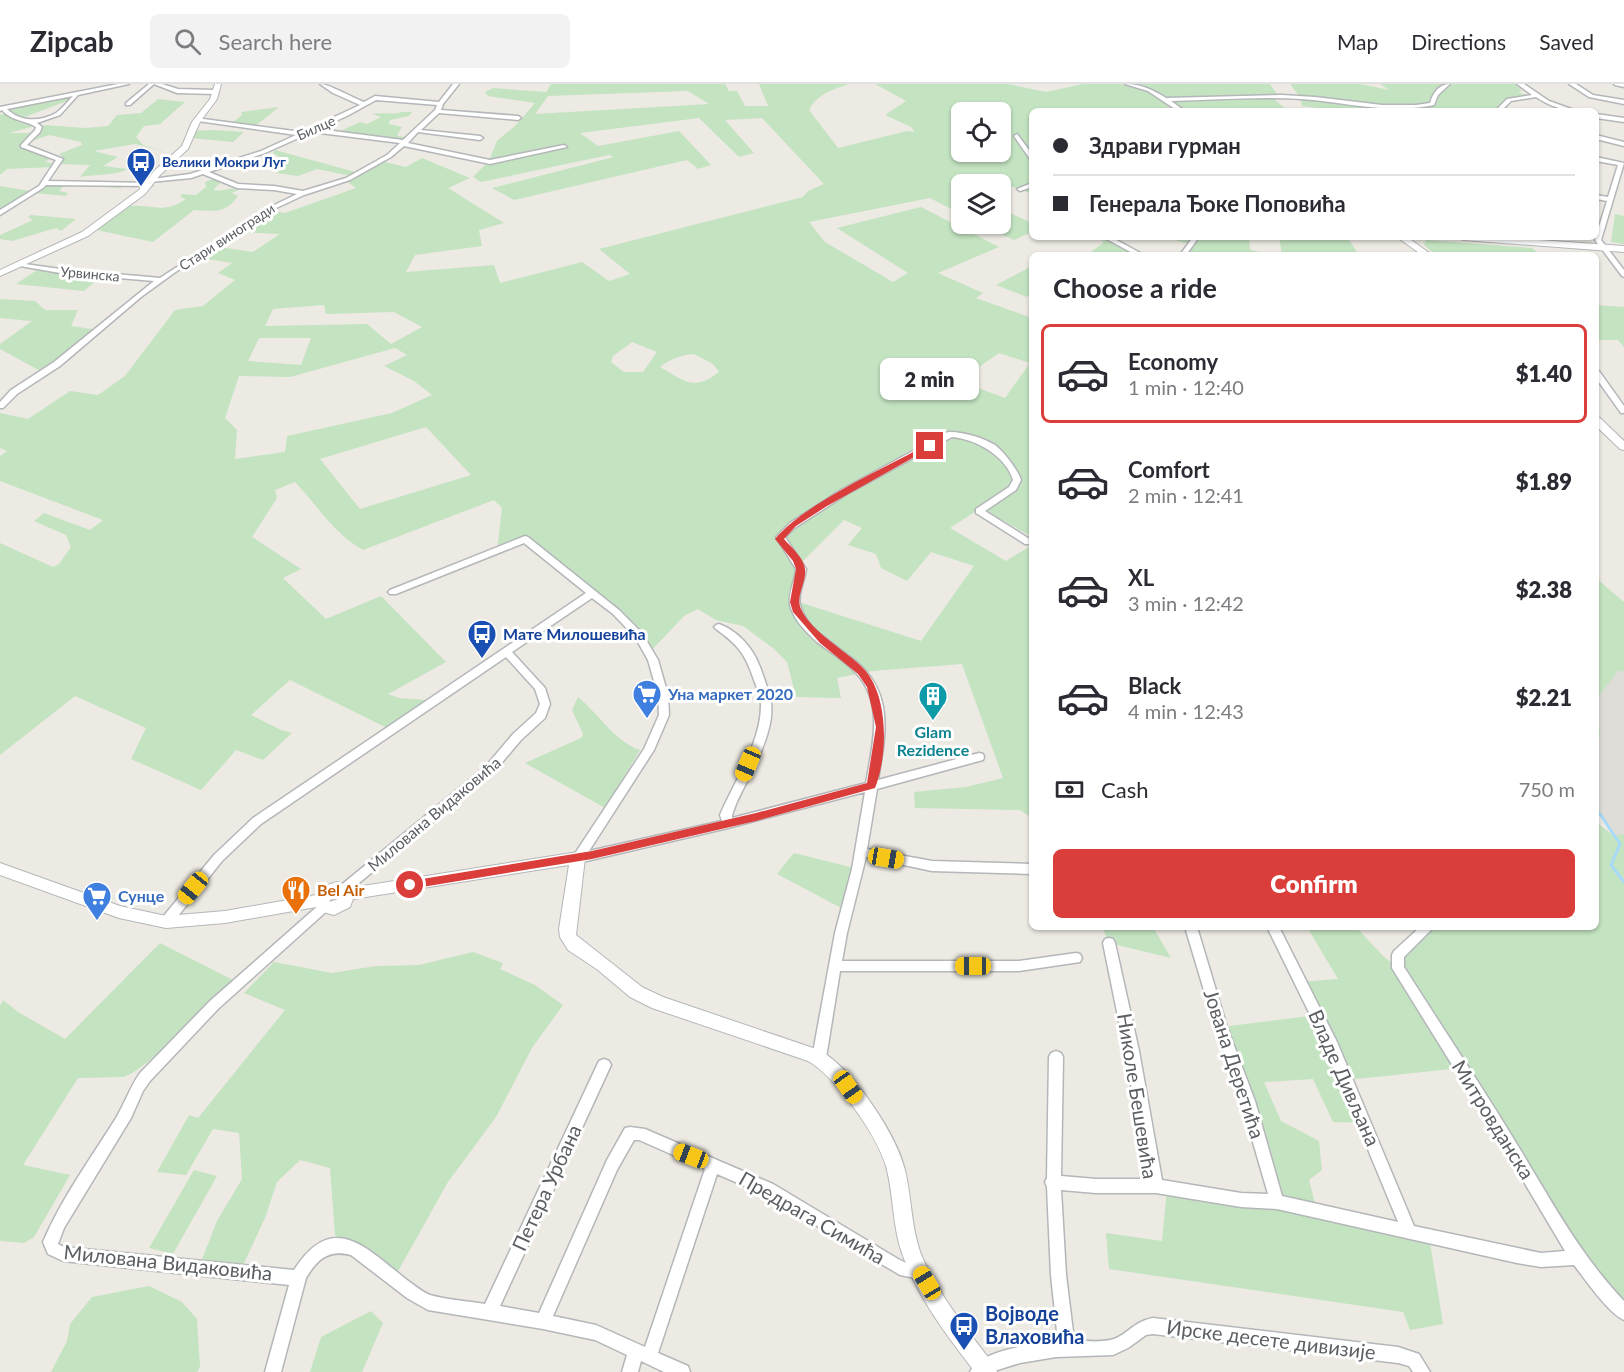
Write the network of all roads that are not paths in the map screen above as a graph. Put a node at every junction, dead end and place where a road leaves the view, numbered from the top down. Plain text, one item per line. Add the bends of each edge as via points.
1 (126, 84) edge
2 (152, 84) edge
3 (157, 84) edge
4 (323, 84) edge
5 (456, 84) edge
6 (1128, 84) edge
7 (1447, 84) edge
8 (1520, 84) edge
9 (1572, 84) edge
10 (1617, 84) edge
11 (1139, 85) edge
12 (1624, 85) edge
13 (217, 88) edge
14 (76, 96) junction
15 (1535, 96) junction
16 (1165, 100) junction
17 (1624, 102) edge
18 (128, 104) dead end
19 (363, 104) junction
20 (439, 108) junction
21 (1177, 108) edge
22 (1501, 108) edge
23 (1566, 108) edge
24 (2, 109) edge
25 (1599, 117) edge
26 (518, 118) dead end
27 (1606, 118) junction
28 (198, 119) junction
29 (1624, 120) edge
30 (34, 122) junction
31 (311, 129) junction
32 (418, 131) junction
33 (301, 134) junction
34 (1017, 136) dead end
35 (480, 138) dead end
36 (1599, 138) edge
37 (1609, 140) junction
38 (405, 143) junction
39 (1624, 144) edge
40 (564, 147) dead end
41 (1029, 154) edge
42 (1599, 160) edge
43 (1623, 165) edge
44 (203, 172) junction
45 (46, 183) junction
46 (150, 183) junction
47 (1029, 186) edge
48 (1029, 193) edge
49 (302, 194) junction
50 (1599, 198) edge
51 (1611, 200) junction
52 (0, 213) edge
53 (1599, 235) edge
54 (1112, 240) edge
55 (1397, 240) edge
56 (1405, 240) edge
57 (1506, 240) edge
58 (1521, 240) edge
59 (1599, 240) edge
60 (1535, 242) junction
61 (1603, 248) junction
62 (1624, 249) edge
63 (1135, 252) edge
64 (1418, 252) edge
65 (1420, 252) edge
66 (20, 264) junction
67 (2, 270) edge
68 (1624, 275) edge
69 (161, 280) junction
70 (1599, 377) edge
71 (0, 394) edge
72 (10, 396) junction
73 (0, 406) edge
74 (1624, 411) edge
75 (1599, 413) edge
76 (1599, 423) edge
77 (1624, 437) edge
78 (1624, 447) edge
79 (1028, 542) dead end
80 (393, 592) dead end
81 (592, 593) junction
82 (719, 627) dead end
83 (506, 651) junction
84 (979, 757) dead end
85 (872, 785) junction
86 (728, 824) junction
87 (861, 852) junction
88 (578, 858) junction
89 (0, 869) edge
90 (1029, 869) edge
91 (346, 892) junction
92 (323, 903) junction
93 (166, 922) junction
94 (1192, 930) edge
95 (1274, 930) edge
96 (1425, 930) edge
97 (1109, 943) dead end
98 (1076, 958) dead end
99 (836, 966) junction
100 (819, 1058) junction
101 (1056, 1058) dead end
102 (604, 1065) dead end
103 (713, 1165) junction
104 (1052, 1182) junction
105 (1156, 1186) junction
106 (1277, 1202) junction
107 (1409, 1232) junction
108 (1577, 1257) junction
109 (920, 1272) junction
110 (298, 1278) junction
111 (490, 1311) junction
112 (1624, 1312) edge
113 (543, 1321) junction
114 (1067, 1348) junction
115 (643, 1355) junction
116 (983, 1370) edge
117 (273, 1372) edge
118 (630, 1372) edge
119 (682, 1372) edge
120 (1422, 1372) edge

1 - 14 street
2 - 18 street
3 - 13 street via 181,92
4 - 19 street
5 - 20 street, Стари виногради
6 - 11 street
7 - 16 street via 1432,104 1419,106 1282,96
8 - 15 street
9 - 17 street via 1591,96
10 - 12 street
11 - 16 street
13 - 28 street
14 - 24 street
14 - 30 street via 64,109
15 - 22 street via 1509,100
15 - 23 street
16 - 21 street
19 - 20 street, Билце via 375,98
19 - 31 street, Билце
20 - 26 street
20 - 32 street, Стари виногради
24 - 30 street
25 - 27 street
27 - 29 street
27 - 37 street
28 - 33 street
28 - 46 street via 183,150
30 - 45 street via 40,129 23,146 60,158
31 - 33 street, Билце
31 - 38 street
32 - 35 street
32 - 38 street, Стари виногради
33 - 44 street, Билце
34 - 41 street
36 - 37 street
37 - 39 street
38 - 40 street via 490,162
38 - 49 street, Стари виногради via 348,179
42 - 43 street
43 - 51 street
44 - 46 street, Билце
44 - 49 street via 237,186
45 - 46 street, Билце
45 - 52 street
46 - 66 street via 88,232
47 - 48 street via 1020,189
49 - 69 street, Стари виногради via 268,210
50 - 51 street
51 - 53 street
54 - 63 street
55 - 64 street
56 - 65 street
57 - 60 street
58 - 60 street
59 - 61 street
60 - 61 street
61 - 62 street
61 - 68 street
66 - 67 street
66 - 69 street, Урвинска
69 - 72 street, Стари виногради via 60,362
70 - 74 street
71 - 72 street
72 - 73 street, Стари виногради
75 - 77 street
76 - 78 street
79 - 85 street via 979,511 1013,488 1015,473 992,447 957,434 942,438 862,482 781,535 780,541 801,569 795,602 798,612 823,641 861,672 871,687 881,727
80 - 81 street via 525,539
81 - 83 street
81 - 88 street via 645,643 659,675 664,715 649,750
82 - 86 street via 748,651 766,708 758,741 726,816
83 - 91 street, Милована Видаковића via 540,688 545,704 541,715 490,769
83 - 93 street via 256,821 219,858
84 - 85 street
85 - 86 street
85 - 87 street
86 - 88 street
87 - 90 street via 932,866
87 - 99 street via 840,933
88 - 91 street
88 - 100 street via 567,929 574,945 644,996
89 - 93 street via 119,912
91 - 92 street via 345,903 338,908 331,909
92 - 93 street via 225,918
92 - 110 street, Милована Видаковића via 214,1005 145,1077 50,1242 53,1249 63,1254
94 - 106 street, Јована Деретића
95 - 107 street, Владе Дивљана via 1330,1042
96 - 108 street, Митровданска via 1398,955 1398,968
97 - 105 street, Николе Бешевића
98 - 99 street via 1019,966
99 - 100 street
100 - 109 street via 848,1087 886,1143 897,1175 910,1247
101 - 104 street
102 - 111 street, Петера Урбана
103 - 109 street, Предрага Симића via 768,1189 893,1264
103 - 113 street, Предрага Симића via 640,1134 626,1135
103 - 115 street
104 - 105 street, Николе Бешевића
104 - 114 street
105 - 106 street
106 - 107 street
107 - 108 street via 1517,1257
108 - 112 street, Митровданска
109 - 116 street
110 - 111 street via 309,1260 327,1247 354,1248 418,1298
110 - 117 street
111 - 113 street
113 - 115 street via 596,1333
114 - 116 street, Ирске десете дивизије via 997,1360
114 - 120 street, Ирске десете дивизије via 1115,1347 1139,1329 1152,1326 1398,1355 1414,1359
115 - 118 street
115 - 119 street

